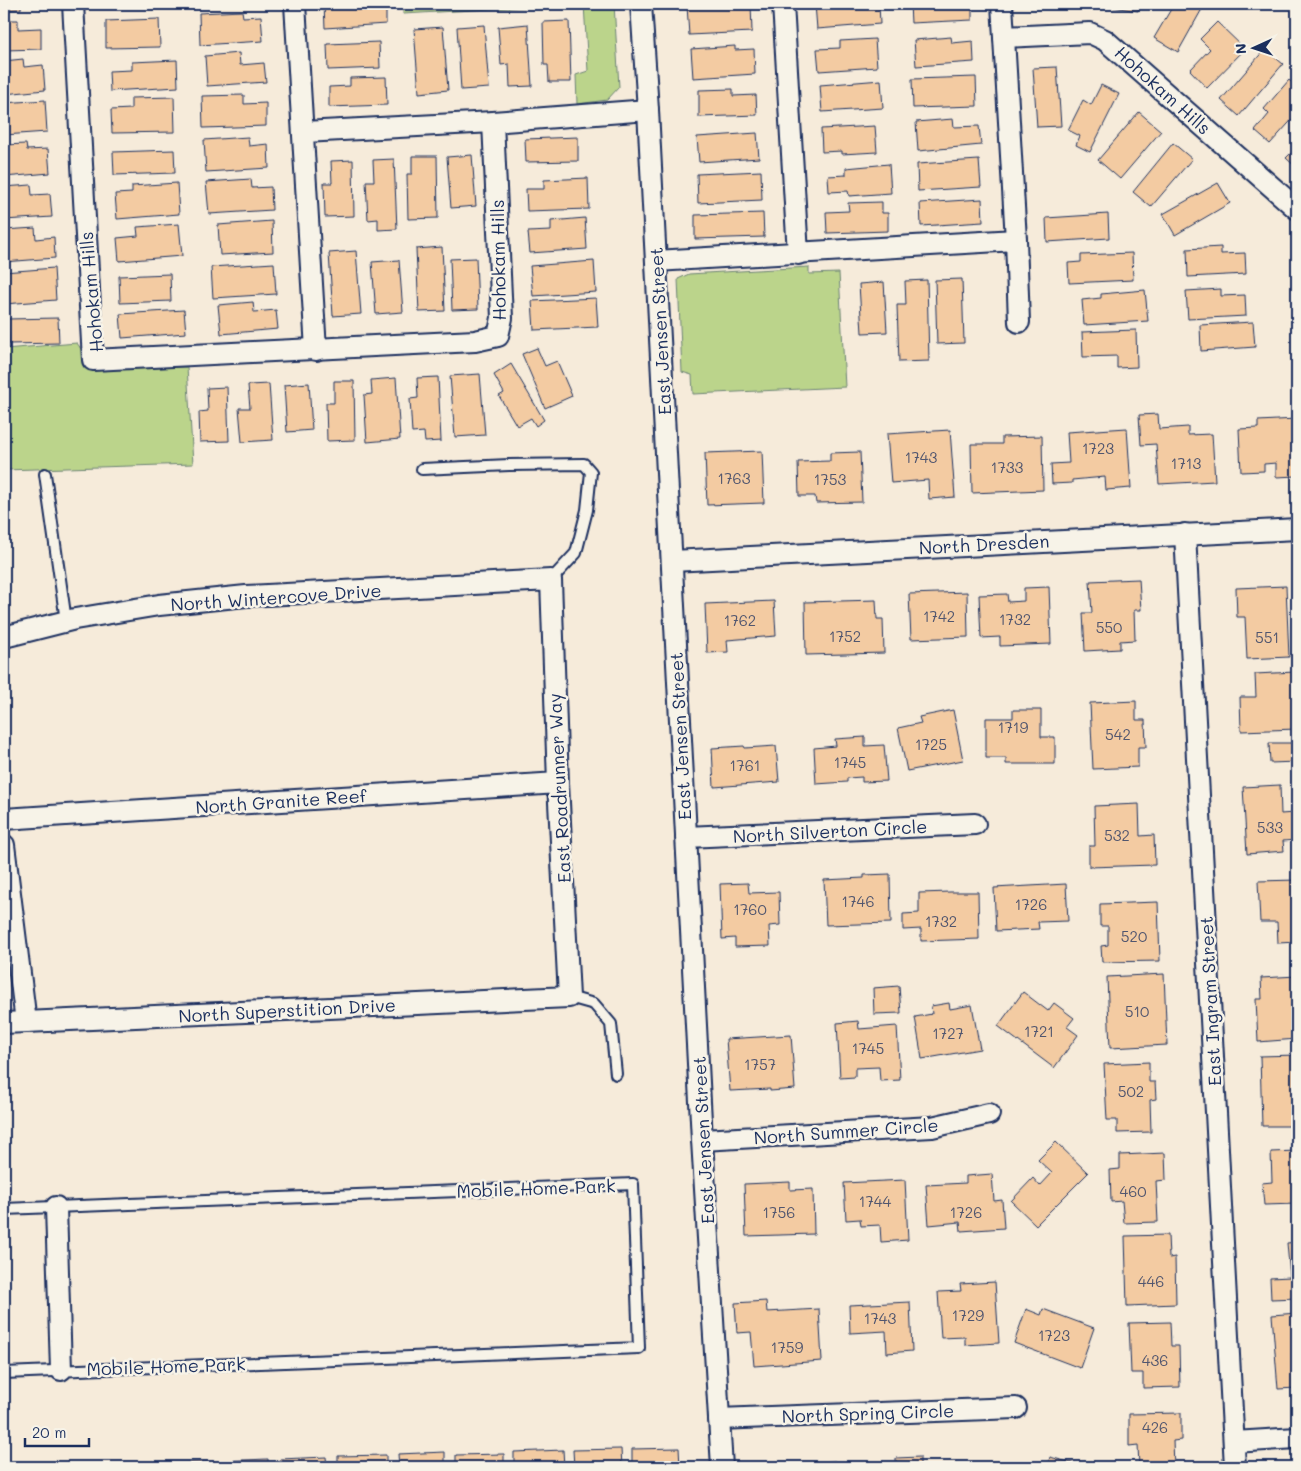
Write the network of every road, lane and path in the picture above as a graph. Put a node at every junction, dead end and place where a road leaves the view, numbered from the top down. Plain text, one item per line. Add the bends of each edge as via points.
1 (73, 4) edge
2 (295, 4) edge
3 (641, 4) edge
4 (783, 4) edge
5 (1002, 4) edge
6 (1004, 37) junction
7 (648, 110) junction
8 (493, 122) junction
9 (304, 132) junction
10 (1297, 209) edge
11 (1016, 240) junction
12 (798, 254) junction
13 (656, 261) junction
14 (1019, 322) dead end
15 (316, 350) junction
16 (422, 469) dead end
17 (45, 474) dead end
18 (1297, 528) edge
19 (1185, 534) junction
20 (672, 561) junction
21 (551, 580) junction
22 (66, 622) junction
23 (4, 637) edge
24 (558, 783) junction
25 (4, 819) edge
26 (975, 824) dead end
27 (686, 837) junction
28 (4, 845) edge
29 (569, 997) junction
30 (26, 1022) junction
31 (4, 1023) edge
32 (616, 1074) dead end
33 (989, 1114) dead end
34 (702, 1140) junction
35 (56, 1207) junction
36 (4, 1209) edge
37 (61, 1370) junction
38 (4, 1373) edge
39 (1016, 1408) dead end
40 (719, 1419) junction
41 (1297, 1438) edge
42 (1234, 1442) junction
43 (722, 1467) edge
44 (1235, 1467) edge

1 - 15 street, Hohokam Hills via 93,360
2 - 9 street
3 - 7 street, East Jensen Street
4 - 12 street
5 - 6 street
6 - 10 street, Hohokam Hills via 1090,33 1105,40
6 - 11 street
7 - 8 street
7 - 13 street, East Jensen Street
8 - 9 street
8 - 15 street, Hohokam Hills via 502,318 498,336 475,341
9 - 15 street
11 - 12 street
11 - 14 street
12 - 13 street
13 - 20 street, East Jensen Street
16 - 21 lane via 584,464 591,472 587,510 576,553
17 - 22 lane
18 - 19 street, North Dresden
19 - 20 street, North Dresden
19 - 42 street, East Ingram Street
20 - 27 street, East Jensen Street
21 - 22 street, North Wintercove Drive via 246,596 159,605
21 - 24 street, East Roadrunner Way
22 - 23 street, North Wintercove Drive
24 - 25 street, North Granite Reef
24 - 29 street, East Roadrunner Way
26 - 27 street, North Silverton Circle
27 - 34 street, East Jensen Street
28 - 30 street
29 - 30 street, North Superstition Drive
29 - 32 lane via 594,1004 612,1024
30 - 31 street, North Superstition Drive
33 - 34 street, North Summer Circle via 932,1127
34 - 40 street, East Jensen Street
35 - 36 lane, Mobile Home Park
35 - 37 street, Mobile Home Park
35 - 37 lane, Mobile Home Park via 634,1184 639,1348
37 - 38 lane, Mobile Home Park
39 - 40 street, North Spring Circle
40 - 43 street, East Jensen Street
41 - 42 street
42 - 44 street, East Ingram Street

